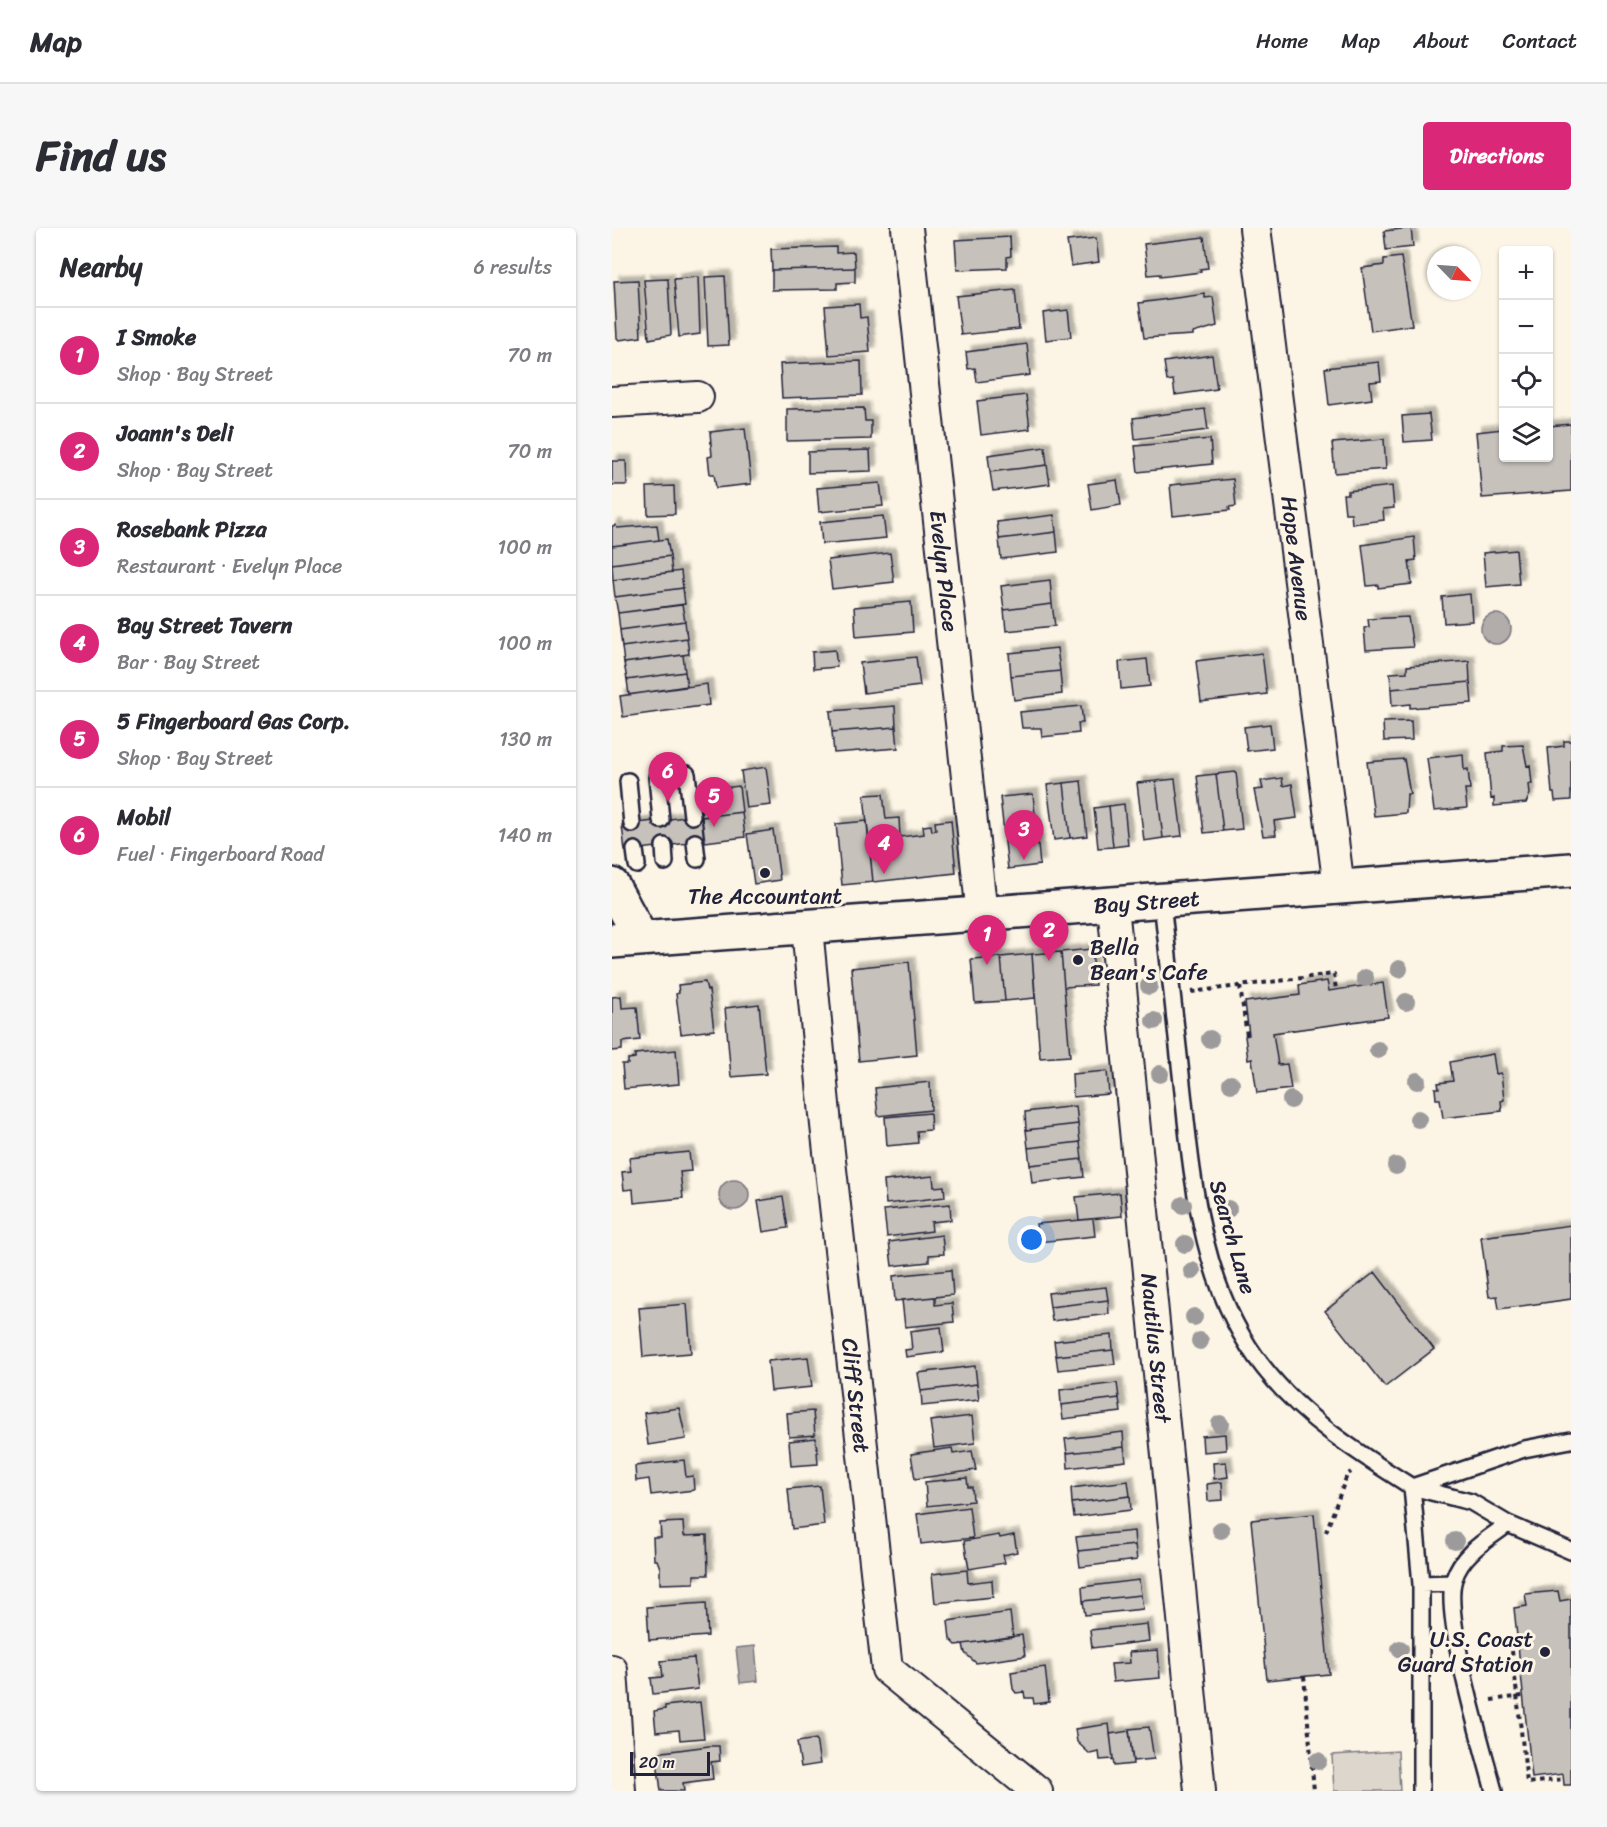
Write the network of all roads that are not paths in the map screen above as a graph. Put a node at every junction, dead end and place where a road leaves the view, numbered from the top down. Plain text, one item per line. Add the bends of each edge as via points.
1 (907, 228) edge
2 (1255, 228) edge
3 (698, 397) dead end
4 (612, 402) edge
5 (687, 774) dead end
6 (657, 777) dead end
7 (628, 781) dead end
8 (692, 816) dead end
9 (661, 820) dead end
10 (632, 824) dead end
11 (695, 842) dead end
12 (664, 846) dead end
13 (697, 859) dead end
14 (665, 862) dead end
15 (628, 867) edge
16 (1571, 870) edge
17 (1339, 888) junction
18 (1162, 902) junction
19 (1113, 906) junction
20 (982, 915) junction
21 (807, 928) junction
22 (626, 940) edge
23 (1571, 1440) edge
24 (1412, 1486) junction
25 (1508, 1524) junction
26 (1571, 1551) edge
27 (1453, 1583) junction
28 (1421, 1584) junction
29 (612, 1670) edge
30 (614, 1740) edge
31 (620, 1791) edge
32 (1037, 1791) edge
33 (1200, 1791) edge
34 (1421, 1791) edge
35 (1494, 1791) edge

1 - 20 street, Evelyn Place
2 - 17 street, Hope Avenue
3 - 4 street
5 - 8 lane
6 - 9 lane
7 - 10 lane
11 - 13 lane
12 - 14 lane
15 - 22 main road
16 - 17 main road, Bay Street
17 - 18 main road, Bay Street
18 - 19 main road, Bay Street
18 - 24 lane, Search Lane via 1192,1172 1216,1276 1235,1323 1263,1367 1301,1409 1355,1452
19 - 20 main road, Bay Street
19 - 33 street, Nautilus Street
20 - 21 main road, Bay Street
21 - 22 main road, Bay Street
21 - 32 street, Cliff Street via 886,1669
23 - 24 lane via 1524,1449
24 - 25 lane, Search Lane via 1471,1502
24 - 28 lane
25 - 26 lane, Search Lane
25 - 27 lane via 1468,1555
27 - 28 lane
27 - 35 lane via 1451,1605
28 - 34 lane
29 - 30 street
30 - 31 street

